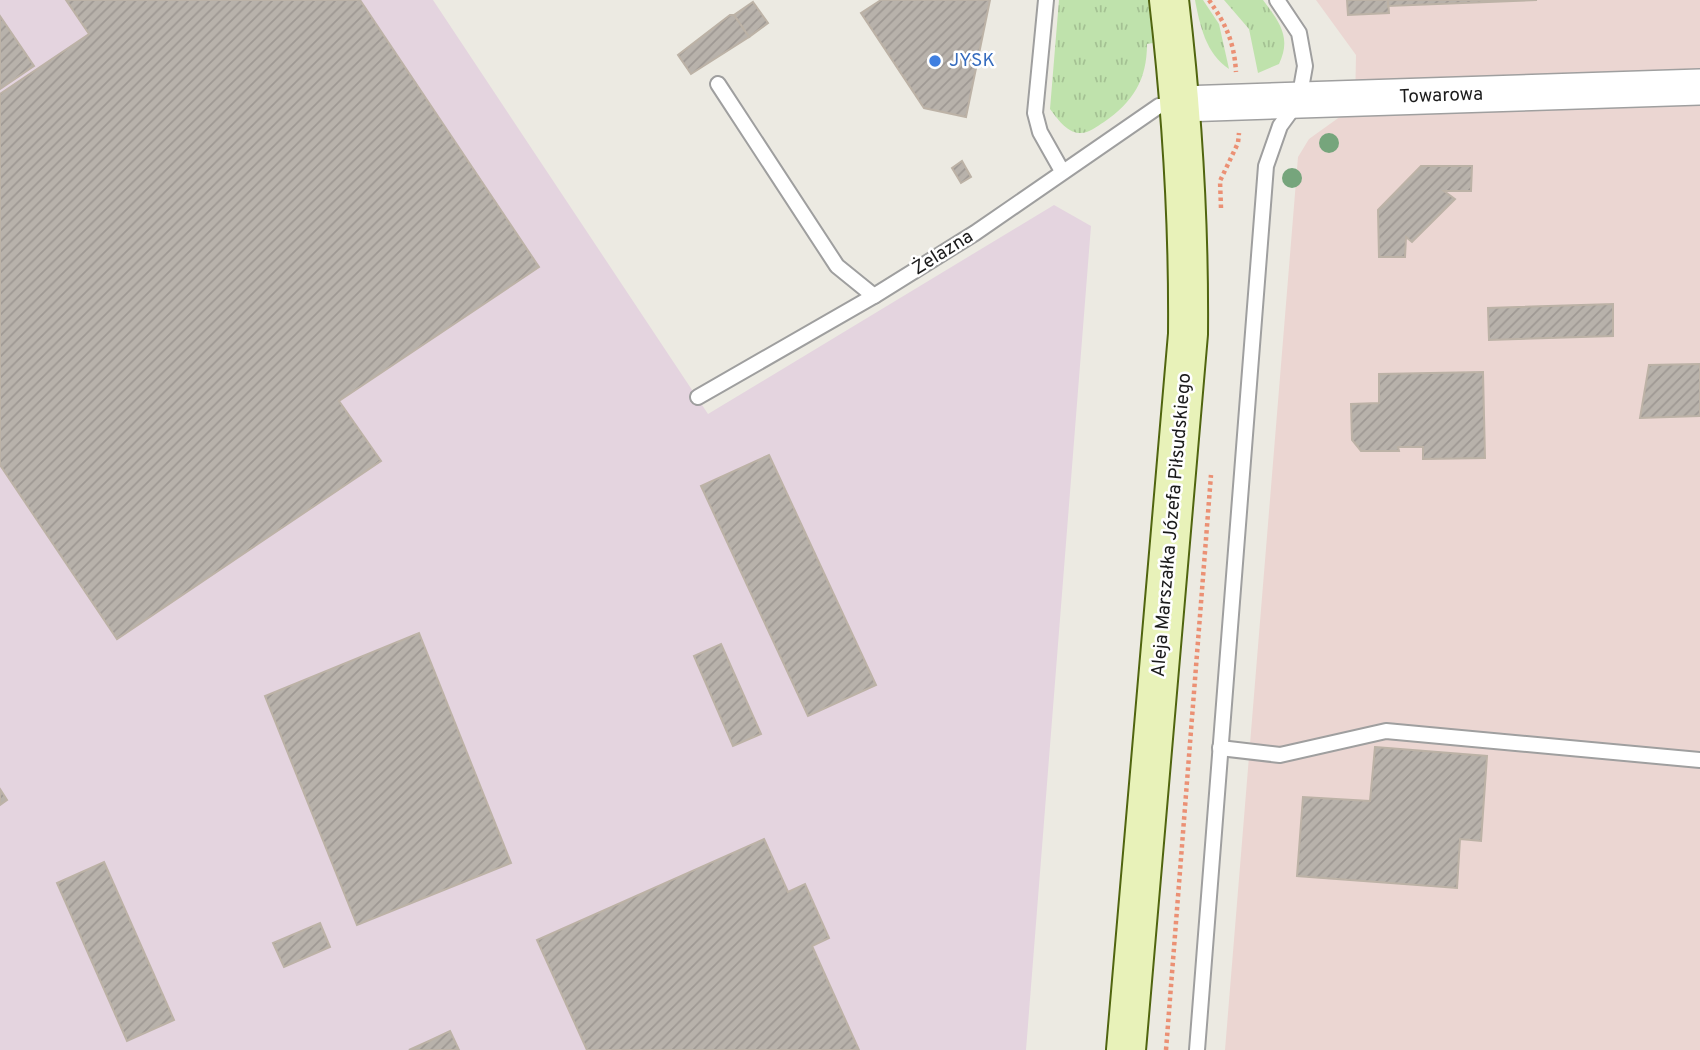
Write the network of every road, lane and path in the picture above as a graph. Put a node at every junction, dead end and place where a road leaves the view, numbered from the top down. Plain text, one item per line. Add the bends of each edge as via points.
1 (1046, 0) edge
2 (1169, 0) edge
3 (1209, 0) edge
4 (1277, 0) edge
5 (1236, 72) dead end
6 (718, 84) dead end
7 (1700, 88) edge
8 (1299, 100) junction
9 (1181, 104) junction
10 (1062, 171) junction
11 (874, 296) junction
12 (698, 397) dead end
13 (1220, 748) junction
14 (1700, 760) edge
15 (1126, 1050) edge
16 (1197, 1050) edge

1 - 10 lane via 1035,113
2 - 9 main road, Aleja Marszałka Józefa Piłsudskiego
3 - 5 path via 1231,36
4 - 8 lane via 1299,33 1305,66
6 - 11 lane via 837,266
7 - 8 street, Towarowa
8 - 9 street, Towarowa
8 - 13 lane via 1280,126 1266,166
9 - 10 lane, Żelazna via 1159,106
9 - 15 main road, Aleja Marszałka Józefa Piłsudskiego via 1188,334
10 - 11 lane, Żelazna
11 - 12 lane, Żelazna
13 - 14 lane via 1280,755 1386,731
13 - 16 lane

